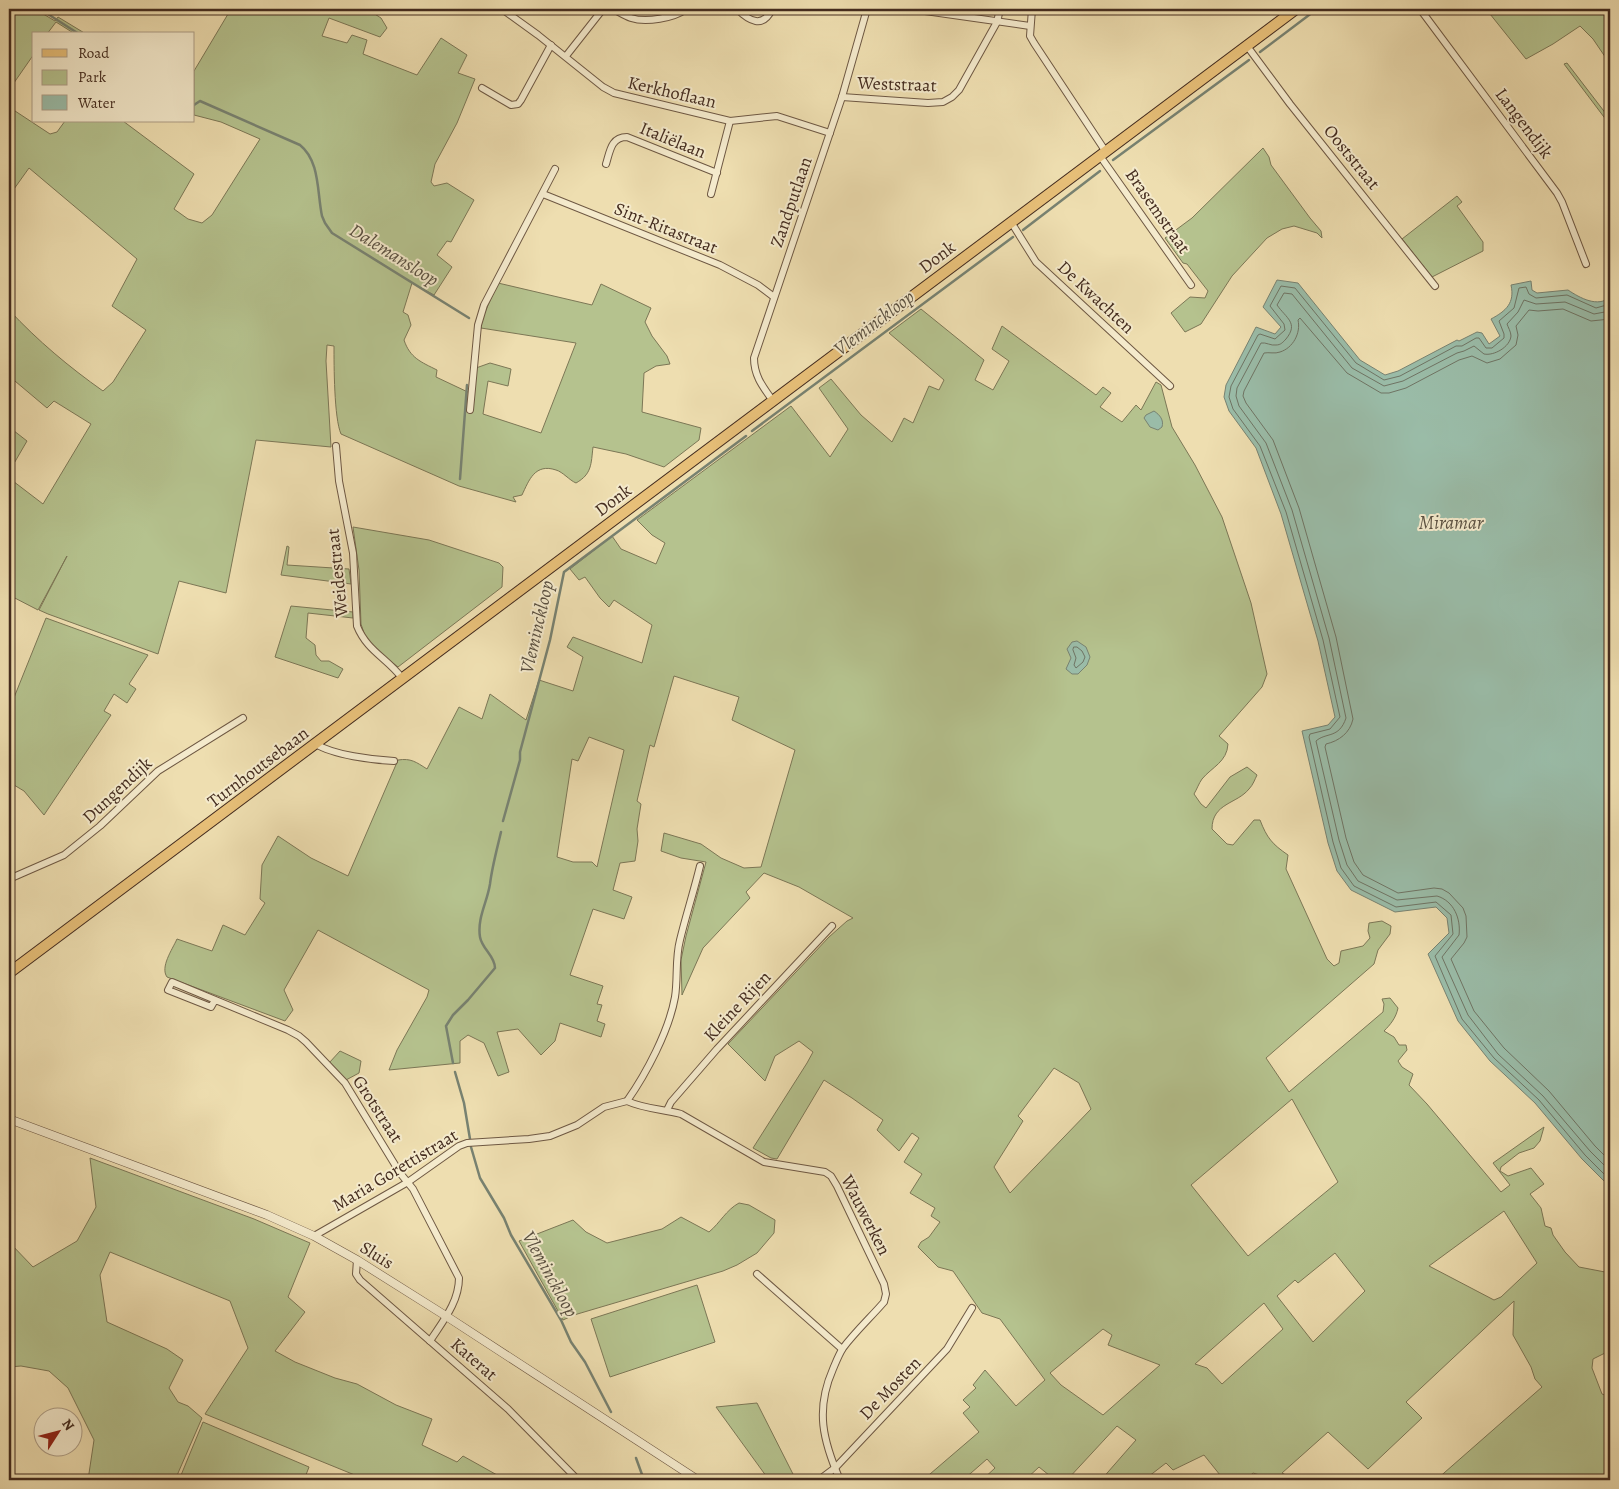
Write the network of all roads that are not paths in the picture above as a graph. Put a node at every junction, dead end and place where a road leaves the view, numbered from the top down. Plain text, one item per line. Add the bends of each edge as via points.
1 (502, 9) edge
2 (603, 9) edge
3 (613, 9) edge
4 (686, 9) edge
5 (737, 9) edge
6 (772, 9) edge
7 (867, 9) edge
8 (911, 9) edge
9 (1000, 9) edge
10 (1032, 9) edge
11 (1296, 9) edge
12 (1420, 9) edge
13 (997, 22) junction
14 (1030, 26) junction
15 (551, 45) junction
16 (1247, 46) junction
17 (566, 56) junction
18 (482, 88) dead end
19 (842, 97) junction
20 (730, 121) junction
21 (830, 133) junction
22 (1103, 154) junction
23 (606, 164) dead end
24 (556, 169) dead end
25 (716, 173) junction
26 (543, 194) junction
27 (711, 194) dead end
28 (1011, 222) junction
29 (1586, 264) dead end
30 (1191, 285) dead end
31 (1435, 286) dead end
32 (774, 297) junction
33 (1170, 386) dead end
34 (773, 401) junction
35 (470, 410) dead end
36 (336, 446) dead end
37 (525, 586) joint
38 (402, 678) junction
39 (243, 718) dead end
40 (316, 744) junction
41 (394, 761) dead end
42 (700, 866) dead end
43 (9, 879) edge
44 (832, 926) dead end
45 (9, 972) edge
46 (215, 1000) junction
47 (627, 1101) junction
48 (667, 1110) junction
49 (9, 1119) edge
50 (408, 1182) junction
51 (314, 1236) junction
52 (357, 1260) junction
53 (757, 1274) dead end
54 (972, 1308) dead end
55 (446, 1316) junction
56 (430, 1341) junction
57 (842, 1349) junction
58 (835, 1468) junction
59 (578, 1480) edge
60 (698, 1480) edge
61 (819, 1480) edge
62 (840, 1480) edge

1 - 15 street, Kerkhoflaan
2 - 17 street
3 - 4 street via 642,20
5 - 6 street via 754,21 760,21
7 - 19 street, Zandputlaan
8 - 13 street
9 - 13 street, Weststraat
10 - 14 street
11 - 16 main road, Donk
12 - 29 street, Langendijk via 1557,193
13 - 14 street
13 - 19 street, Weststraat via 952,98 928,103
14 - 22 street, Brasemstraat via 1030,36
15 - 17 street, Kerkhoflaan
15 - 18 street via 518,104 511,105
16 - 22 main road, Donk
16 - 31 street, Ooststraat
17 - 20 street, Kerkhoflaan via 614,93
19 - 21 street, Zandputlaan
20 - 21 street, Kerkhoflaan via 777,116
20 - 25 street, Italiëlaan
21 - 32 street, Zandputlaan
22 - 28 main road, Donk
22 - 30 street, Brasemstraat
23 - 25 street, Italiëlaan via 615,140 627,137
24 - 26 street
25 - 27 street, Italiëlaan
26 - 32 street, Sint-Ritastraat via 720,265
26 - 35 street via 484,305 478,325
28 - 33 street, De Kwachten via 1036,262
28 - 34 main road, Donk
32 - 34 street, Zandputlaan via 754,358 754,370
34 - 37 main road, Donk
36 - 38 street, Weidestraat via 353,554 358,626 369,647
37 - 38 main road, Turnhoutsebaan
38 - 40 main road, Turnhoutsebaan
39 - 43 street, Dungendijk via 158,771 64,855
40 - 41 street via 323,749
40 - 45 main road, Turnhoutsebaan
42 - 47 street via 680,940 670,1016 646,1072
44 - 48 street, Kleine Rijen via 717,1049
46 - 46 street, Grotstraat via 172,982 168,990 211,1007
46 - 50 street, Grotstraat via 299,1036 306,1042 345,1083
47 - 48 street, Wauwerken
47 - 50 street, Maria Gorettistraat via 604,1107 577,1125 550,1136 467,1143
48 - 57 street, Wauwerken via 681,1114 764,1162 825,1172 831,1176 886,1294 884,1302
49 - 51 street, Sluis via 258,1211
50 - 51 street, Maria Gorettistraat
50 - 55 street, Grotstraat via 458,1278 459,1290
51 - 52 street, Sluis
52 - 55 street, Sluis
52 - 56 street, Katerat via 356,1274 360,1280
53 - 57 street
54 - 58 street, De Mosten via 946,1349
55 - 56 street, Grotstraat
55 - 60 street, Sluis
56 - 59 street, Katerat via 508,1409
57 - 58 street, Wauwerken via 830,1376 822,1410 824,1436
58 - 61 street, De Mosten
58 - 62 street, Wauwerken

